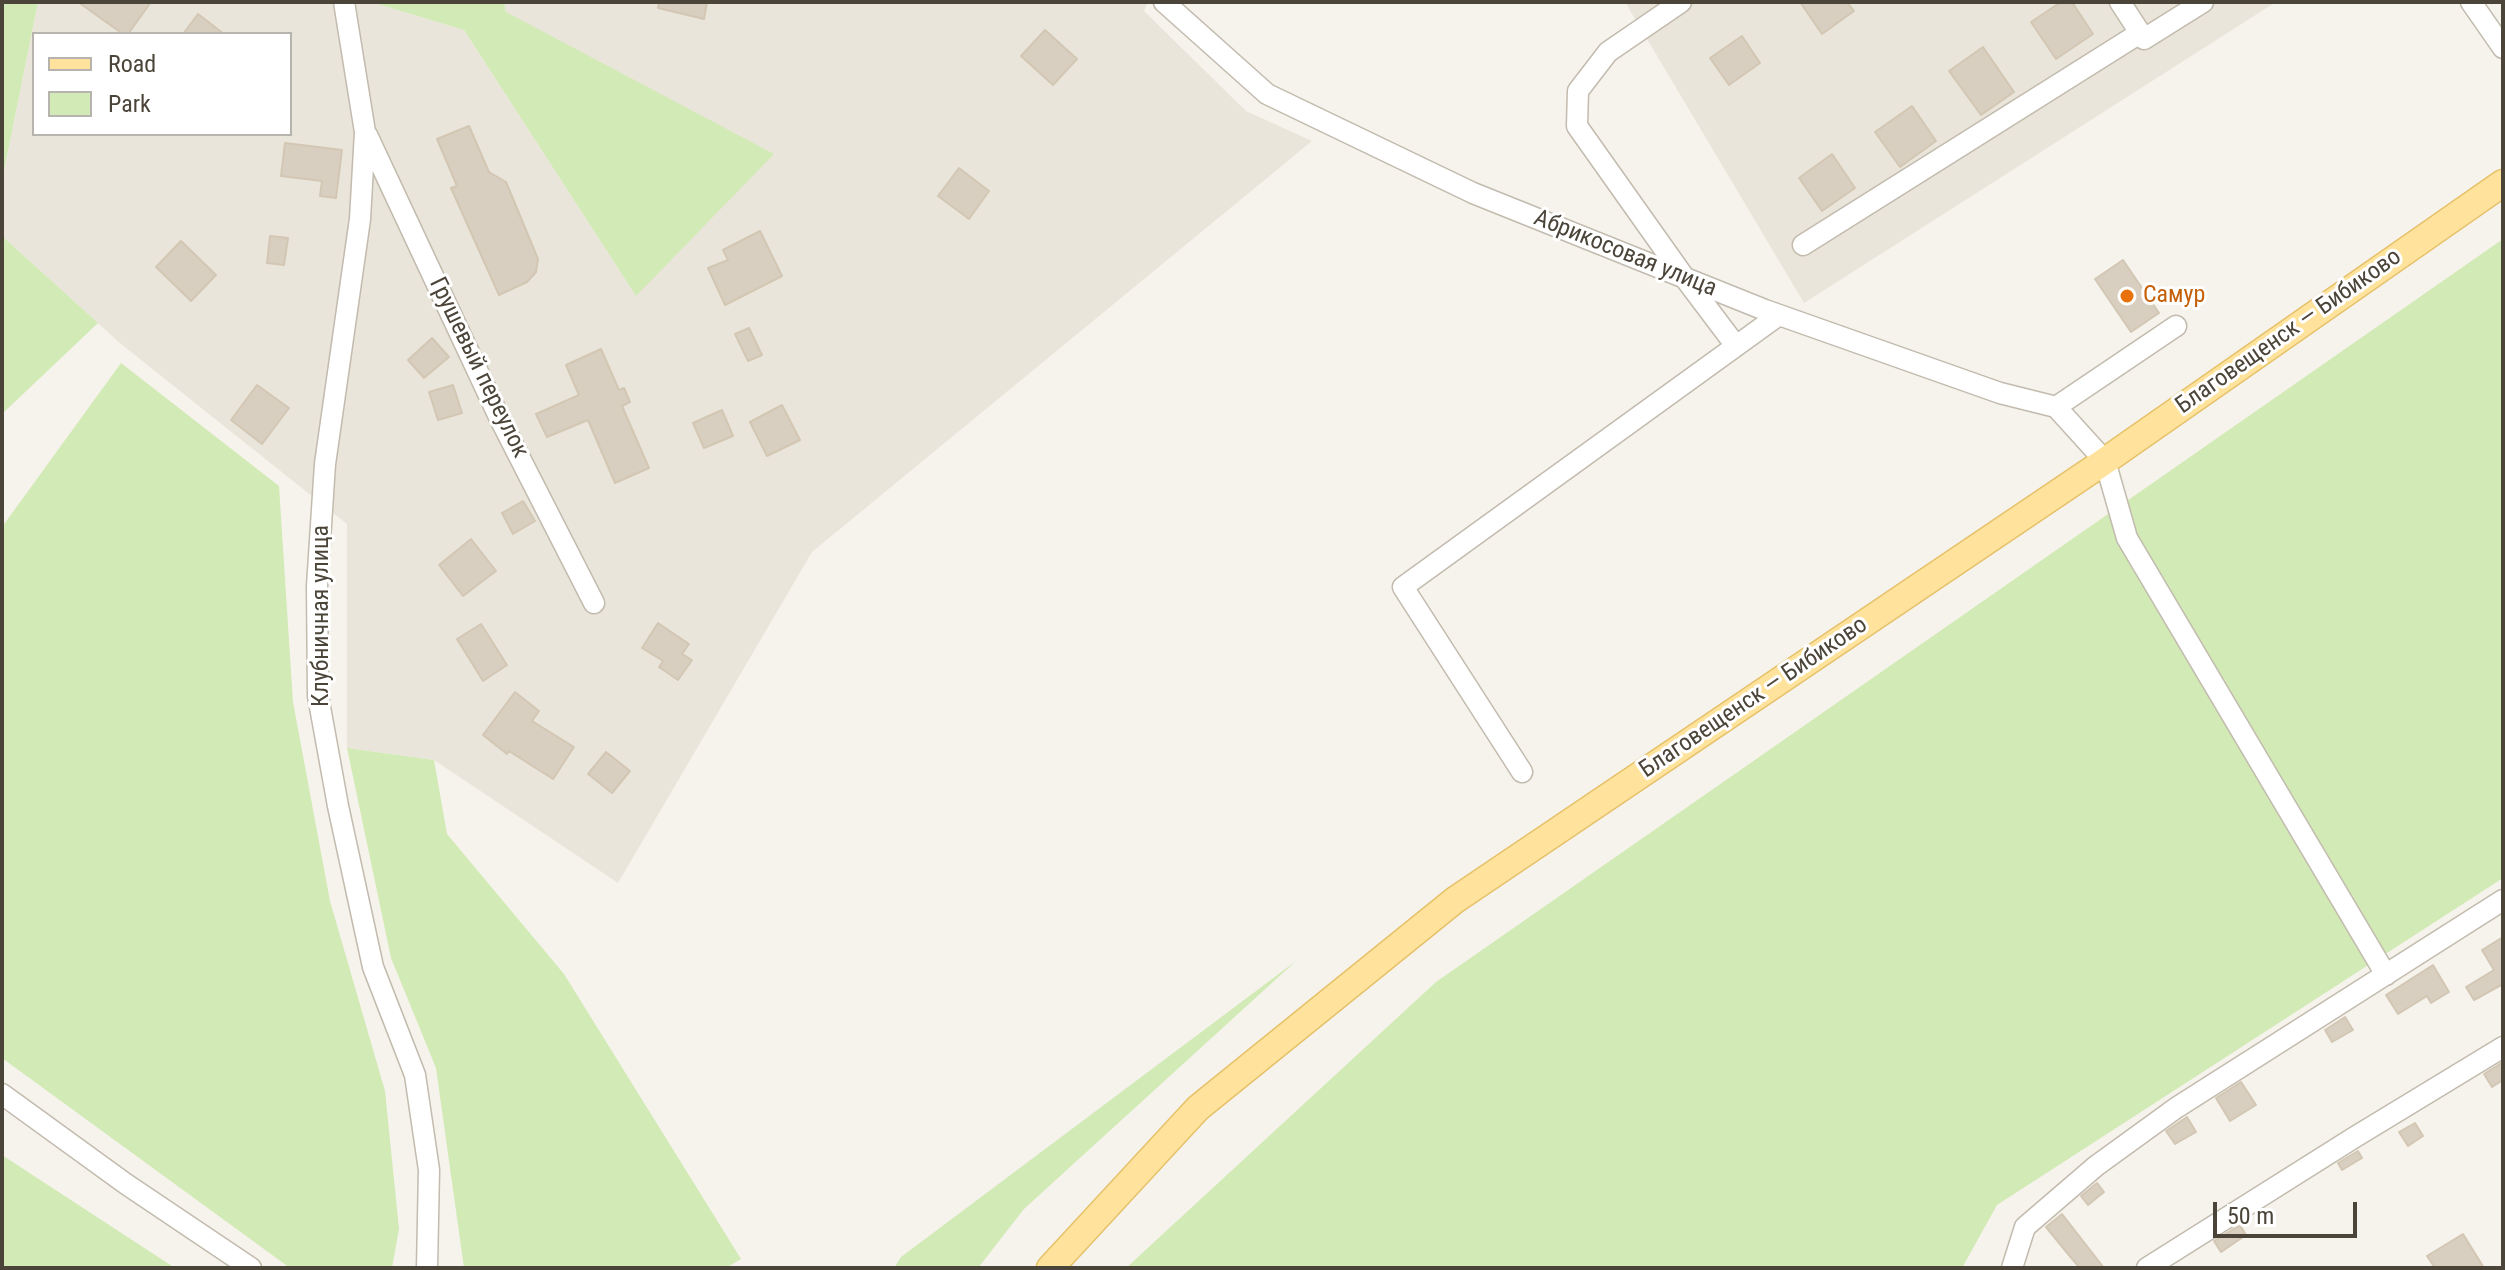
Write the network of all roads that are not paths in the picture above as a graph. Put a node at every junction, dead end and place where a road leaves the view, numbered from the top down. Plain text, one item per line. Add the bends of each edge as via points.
1 (336, 2) edge
2 (344, 2) edge
3 (1164, 2) edge
4 (1681, 2) edge
5 (2120, 2) edge
6 (2203, 2) edge
7 (2471, 2) edge
8 (348, 24) junction
9 (2140, 33) junction
10 (2503, 48) edge
11 (365, 132) junction
12 (2503, 183) edge
13 (1803, 245) dead end
14 (1684, 277) junction
15 (1779, 315) junction
16 (2176, 326) dead end
17 (1736, 346) junction
18 (2056, 407) junction
19 (2105, 461) junction
20 (594, 603) dead end
21 (1522, 772) dead end
22 (2503, 900) edge
23 (2386, 975) junction
24 (2503, 1047) edge
25 (2, 1094) edge
26 (251, 1268) edge
27 (427, 1268) edge
28 (1050, 1268) edge
29 (2012, 1268) edge
30 (2147, 1268) edge

1 - 8 street
2 - 8 street, Клубничная улица
3 - 14 street, Абрикосовая улица via 1267,94 1473,193
4 - 14 street via 1608,52 1578,91 1577,126
5 - 9 street
6 - 9 street via 2144,39
7 - 10 street
8 - 11 street, Клубничная улица
9 - 13 street
11 - 20 street, Грушевый переулок via 500,419
11 - 27 street, Клубничная улица via 360,219 325,464 317,586 318,696 373,967 415,1075 429,1170
12 - 19 main road, Благовещенск — Бибиково
14 - 15 street, Абрикосовая улица
14 - 17 street
15 - 17 street
15 - 18 street, Абрикосовая улица via 2000,393
16 - 18 street
17 - 21 street via 1403,587
18 - 19 street
19 - 23 street via 2127,538
19 - 28 main road, Благовещенск — Бибиково via 1455,900 1198,1108
22 - 23 street
23 - 29 street via 2176,1108 2096,1166 2025,1227
24 - 30 street
25 - 26 street

